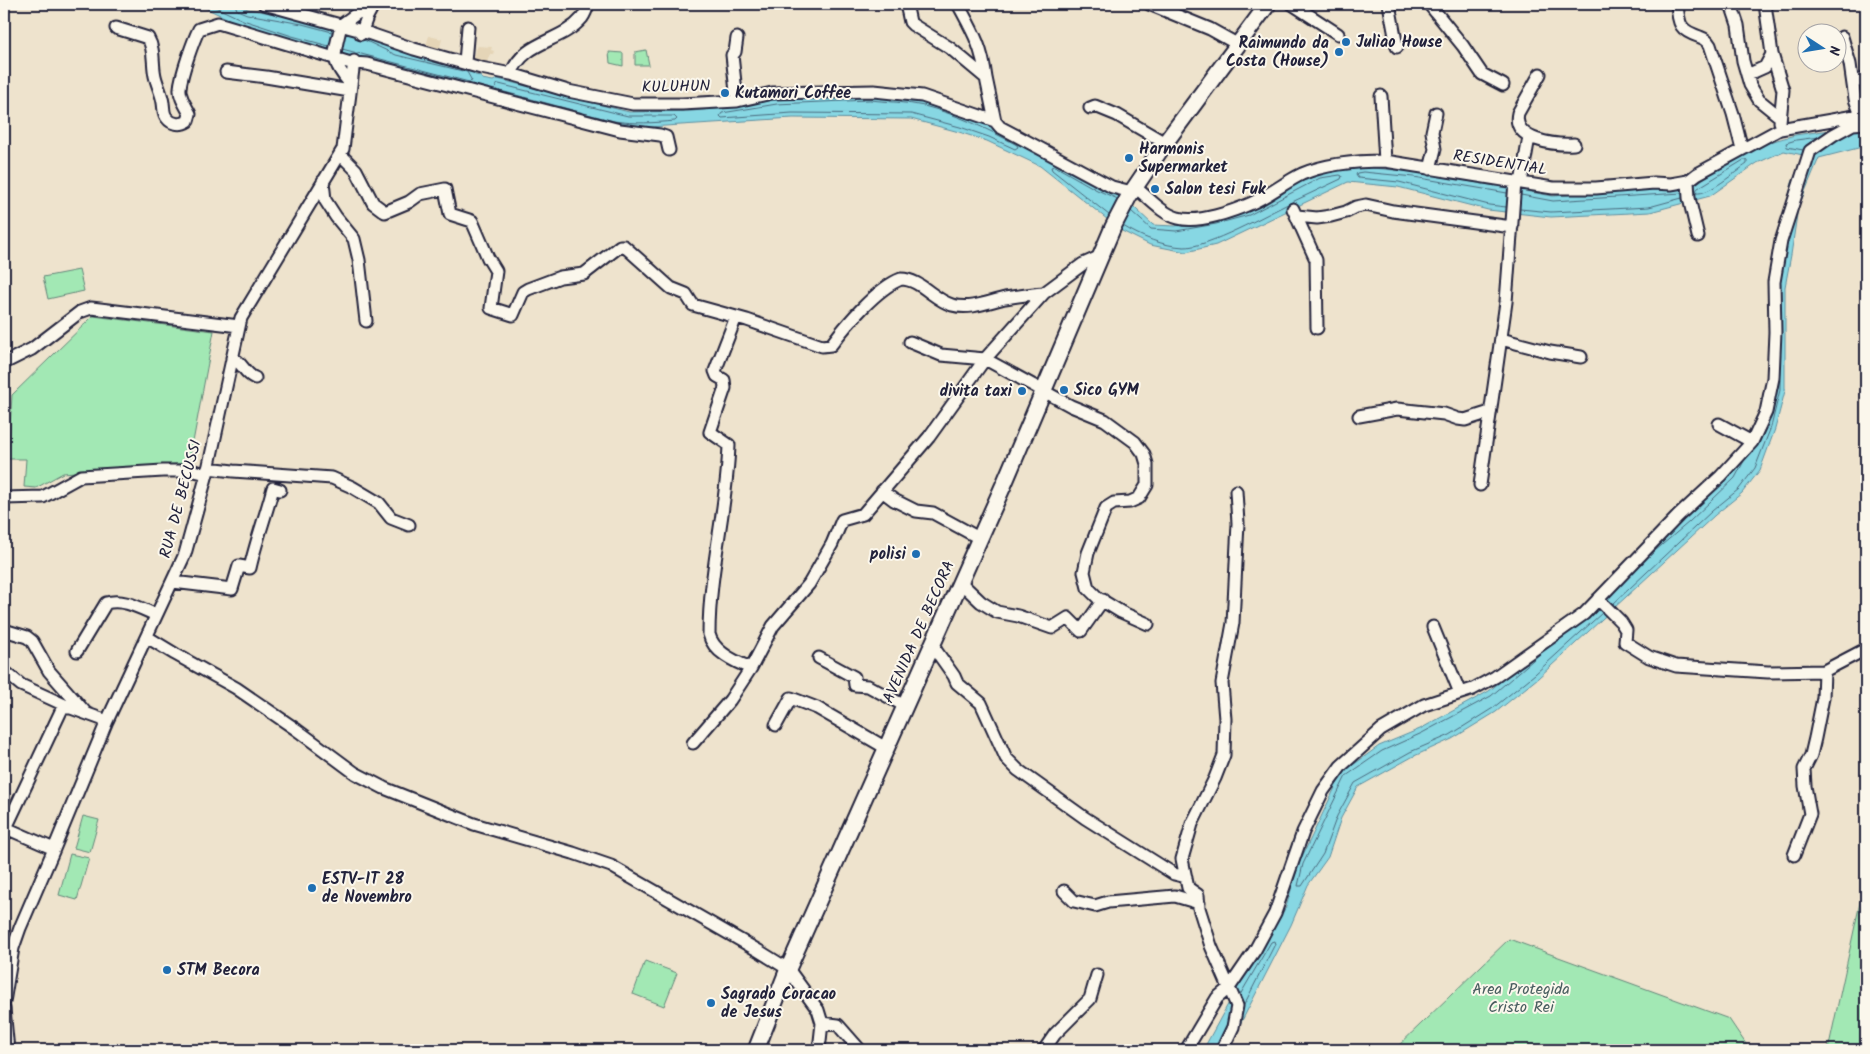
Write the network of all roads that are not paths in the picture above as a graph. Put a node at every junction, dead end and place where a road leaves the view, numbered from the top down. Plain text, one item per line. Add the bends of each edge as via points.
1 (264, 4) edge
2 (370, 4) edge
3 (374, 4) edge
4 (588, 4) edge
5 (906, 4) edge
6 (958, 4) edge
7 (1150, 4) edge
8 (1268, 4) edge
9 (1292, 4) edge
10 (1389, 4) edge
11 (1429, 4) edge
12 (1677, 4) edge
13 (1731, 4) edge
14 (1765, 4) edge
15 (340, 26) junction
16 (116, 28) dead end
17 (468, 28) dead end
18 (361, 33) junction
19 (1338, 34) dead end
20 (737, 38) dead end
21 (1237, 44) junction
22 (1397, 47) dead end
23 (1772, 54) junction
24 (334, 56) junction
25 (1848, 57) edge
26 (465, 62) junction
27 (354, 63) junction
28 (226, 72) dead end
29 (511, 74) junction
30 (1540, 74) dead end
31 (1747, 75) junction
32 (986, 78) junction
33 (1866, 78) edge
34 (1853, 83) junction
35 (1503, 85) dead end
36 (351, 88) junction
37 (1381, 96) dead end
38 (737, 101) junction
39 (1090, 108) dead end
40 (1436, 113) dead end
41 (1864, 117) edge
42 (995, 120) junction
43 (1780, 123) junction
44 (1529, 137) junction
45 (1165, 142) junction
46 (1574, 144) dead end
47 (1742, 149) junction
48 (669, 150) dead end
49 (340, 154) junction
50 (1385, 161) junction
51 (1430, 169) junction
52 (323, 181) junction
53 (1688, 181) junction
54 (1516, 184) junction
55 (1132, 191) junction
56 (1512, 222) junction
57 (1698, 236) dead end
58 (1101, 256) junction
59 (1044, 293) junction
60 (736, 317) junction
61 (366, 321) dead end
62 (239, 326) junction
63 (1318, 328) dead end
64 (1500, 339) junction
65 (910, 342) dead end
66 (1581, 357) dead end
67 (232, 358) junction
68 (984, 359) junction
69 (4, 363) edge
70 (256, 378) dead end
71 (1042, 391) junction
72 (1490, 412) junction
73 (1359, 416) dead end
74 (1719, 424) dead end
75 (1752, 442) junction
76 (207, 471) junction
77 (1480, 485) dead end
78 (280, 490) dead end
79 (882, 491) junction
80 (1236, 491) dead end
81 (4, 498) edge
82 (409, 525) dead end
83 (980, 538) junction
84 (173, 582) junction
85 (960, 582) junction
86 (1598, 599) junction
87 (1103, 600) junction
88 (156, 615) junction
89 (1148, 624) dead end
90 (1433, 627) dead end
91 (4, 630) edge
92 (147, 637) junction
93 (932, 645) junction
94 (1866, 649) edge
95 (77, 651) dead end
96 (819, 658) dead end
97 (751, 668) junction
98 (1824, 670) junction
99 (4, 671) edge
100 (1460, 693) junction
101 (904, 706) junction
102 (71, 708) junction
103 (85, 712) junction
104 (107, 721) junction
105 (776, 725) dead end
106 (693, 743) dead end
107 (886, 748) junction
108 (5, 832) edge
109 (54, 849) junction
110 (1794, 856) dead end
111 (1186, 877) junction
112 (1064, 892) dead end
113 (1199, 903) junction
114 (788, 969) junction
115 (1097, 974) dead end
116 (1229, 988) junction
117 (4, 1002) edge
118 (4, 1009) edge
119 (822, 1023) junction
120 (8, 1050) edge
121 (756, 1050) edge
122 (819, 1050) edge
123 (860, 1050) edge
124 (1044, 1050) edge
125 (1186, 1050) edge
126 (1222, 1050) edge

1 - 15 street, KULUHUN
2 - 15 street
3 - 18 street
4 - 29 street via 583,17 570,29 532,47 514,65
5 - 32 street via 910,22 916,28 950,48
6 - 32 street via 981,49
7 - 21 street
8 - 21 main road
9 - 19 street
10 - 22 street
11 - 35 street via 1482,74
12 - 47 street via 1682,28 1705,39 1710,45
13 - 31 street
14 - 23 street
15 - 18 street, KULUHUN
15 - 24 street
16 - 24 street via 148,38 165,114 173,123 184,124 190,114 180,88 199,29 218,23
17 - 26 street
18 - 26 street, KULUHUN
20 - 38 street via 732,54
21 - 45 main road
23 - 31 street via 1765,67
23 - 43 street via 1783,90
24 - 27 street
24 - 36 street
25 - 34 street
26 - 29 street, KULUHUN
27 - 36 street, RUA DE BECUSSI
27 - 48 street via 620,130 660,134 666,137
28 - 36 street
29 - 38 street, KULUHUN via 568,91 633,104
30 - 44 street via 1517,117 1519,126
31 - 43 street via 1759,100
32 - 42 street
33 - 34 street
34 - 41 street via 1855,99
36 - 49 street, RUA DE BECUSSI
37 - 50 street
38 - 42 street, KULUHUN via 772,93 874,91 922,96
39 - 45 street via 1095,106 1117,115
40 - 51 street via 1432,132 1435,149
41 - 43 street, RESIDENTIAL
41 - 75 street via 1832,134 1810,151 1781,241 1774,282 1773,378 1766,412
42 - 55 street, KULUHUN via 1000,127 1112,187
43 - 47 street, RESIDENTIAL
44 - 46 street
44 - 54 street
45 - 55 main road
47 - 53 street, RESIDENTIAL
49 - 52 street, RUA DE BECUSSI
49 - 60 street via 356,170 373,204 385,212 420,194 445,189 450,214 472,221 496,271 491,308 513,315 523,292 560,277 584,274 616,248 624,246 671,288 686,294 693,305
50 - 51 street, RESIDENTIAL
50 - 55 street, RESIDENTIAL via 1334,165 1302,174 1251,203 1197,219 1173,216
51 - 54 street, RESIDENTIAL
52 - 61 street via 326,200 354,240
52 - 62 street, RUA DE BECUSSI
53 - 54 street, RESIDENTIAL via 1596,188
53 - 57 street
54 - 56 street
55 - 58 main road, AVENIDA DE BECORA
56 - 63 street via 1460,221 1366,205 1317,218 1295,212 1316,260
56 - 64 street
58 - 59 street via 1083,264
58 - 71 main road, AVENIDA DE BECORA
59 - 60 street via 958,306 912,282 900,280 856,315 831,345 825,347
59 - 68 street
60 - 97 street via 715,371 724,380 725,388 710,432 729,445 724,506 711,587 709,634 715,648
62 - 67 street, RUA DE BECUSSI
62 - 69 street via 91,308 80,312 32,349
64 - 66 street
64 - 72 street
65 - 68 street via 941,356
67 - 70 street via 249,376
67 - 76 street, RUA DE BECUSSI
68 - 71 street
68 - 79 street via 929,437
71 - 83 main road, AVENIDA DE BECORA
71 - 87 street via 1105,420 1134,442 1144,454 1147,464 1147,485 1143,492 1130,502 1114,503 1106,508 1088,553 1084,572 1088,588
72 - 73 street via 1465,420 1444,414 1397,409
72 - 77 street
74 - 75 street
75 - 86 street
76 - 81 street via 81,476 43,496
76 - 82 street via 332,478 379,503 391,518
76 - 84 street, RUA DE BECUSSI via 185,554
78 - 84 street via 272,488 250,568 239,566 232,589
79 - 83 street via 916,511 933,513
79 - 97 street via 864,514 842,520 809,584 773,626
80 - 111 street via 1238,523 1233,623 1222,683 1224,755 1192,824 1182,859
83 - 85 main road, AVENIDA DE BECORA
84 - 88 street, RUA DE BECUSSI
85 - 87 street via 997,612 1052,628 1068,618 1081,631
85 - 93 main road, AVENIDA DE BECORA
86 - 98 street via 1621,622 1626,630 1625,642 1649,657 1676,666 1768,672
86 - 100 street via 1584,614 1494,677
87 - 89 street
88 - 92 street, RUA DE BECUSSI
88 - 95 street via 126,603 106,603
90 - 100 street
91 - 103 street via 32,641 49,671
92 - 104 street, RUA DE BECUSSI
92 - 114 street via 236,688 355,773 474,824 611,866
93 - 101 main road, AVENIDA DE BECORA
93 - 111 street via 957,683 981,703 1006,758 1018,770 1086,818 1174,874
94 - 98 street
96 - 101 street via 854,677 855,685 868,686
97 - 106 street via 730,700
98 - 110 street via 1823,698 1815,738 1804,769 1810,814
99 - 102 street via 21,685
100 - 116 street via 1424,705 1381,730 1341,766 1323,791 1303,832 1275,913
101 - 107 main road, AVENIDA DE BECORA
102 - 103 street
102 - 108 street via 64,708 59,714
103 - 104 street
104 - 109 street, RUA DE BECUSSI
105 - 107 street via 791,698 817,708
107 - 114 main road, AVENIDA DE BECORA
108 - 109 street
109 - 117 street, RUA DE BECUSSI via 13,948
111 - 113 street via 1188,888 1198,895
112 - 113 street via 1074,901 1095,906 1175,896
113 - 116 street via 1211,946
114 - 119 street via 818,1010
114 - 121 main road, AVENIDA DE BECORA
115 - 124 street via 1090,999 1055,1034
116 - 125 street via 1217,998
116 - 126 street via 1237,1006 1233,1028
118 - 120 street
119 - 122 street
119 - 123 street via 838,1025

